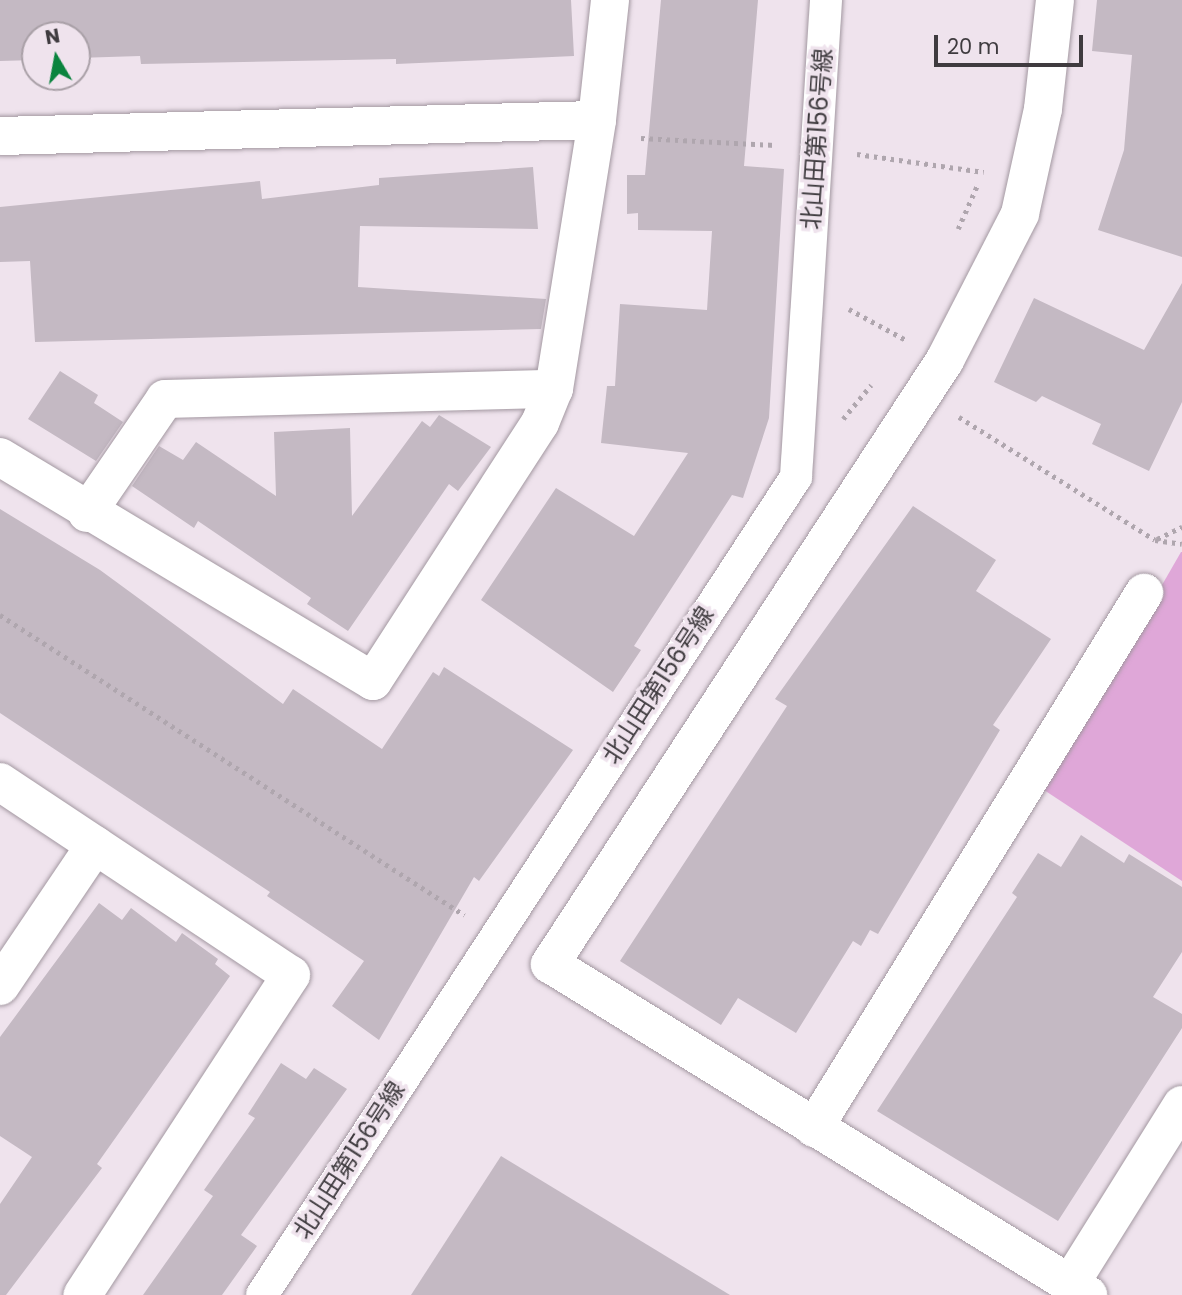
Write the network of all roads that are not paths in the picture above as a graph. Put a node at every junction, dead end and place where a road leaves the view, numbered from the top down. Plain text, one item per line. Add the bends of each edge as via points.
1 (610, 0) edge
2 (826, 0) edge
3 (1055, 0) edge
4 (596, 128) junction
5 (0, 136) edge
6 (554, 389) junction
7 (0, 457) edge
8 (87, 513) junction
9 (1144, 593) dead end
10 (0, 782) edge
11 (95, 845) junction
12 (0, 986) edge
13 (1182, 1105) edge
14 (814, 1128) junction
15 (1079, 1290) edge
16 (82, 1295) edge
17 (262, 1295) edge

1 - 4 street
2 - 17 street, 北山田第156号線 via 796,477
3 - 14 street via 1043,109 1020,214 946,360 550,964
4 - 5 street
4 - 6 street
6 - 8 street via 165,399
6 - 8 street via 540,423 373,681
7 - 8 street
9 - 14 street
10 - 11 street
11 - 12 street
11 - 16 street via 291,975
13 - 15 street
14 - 15 street

